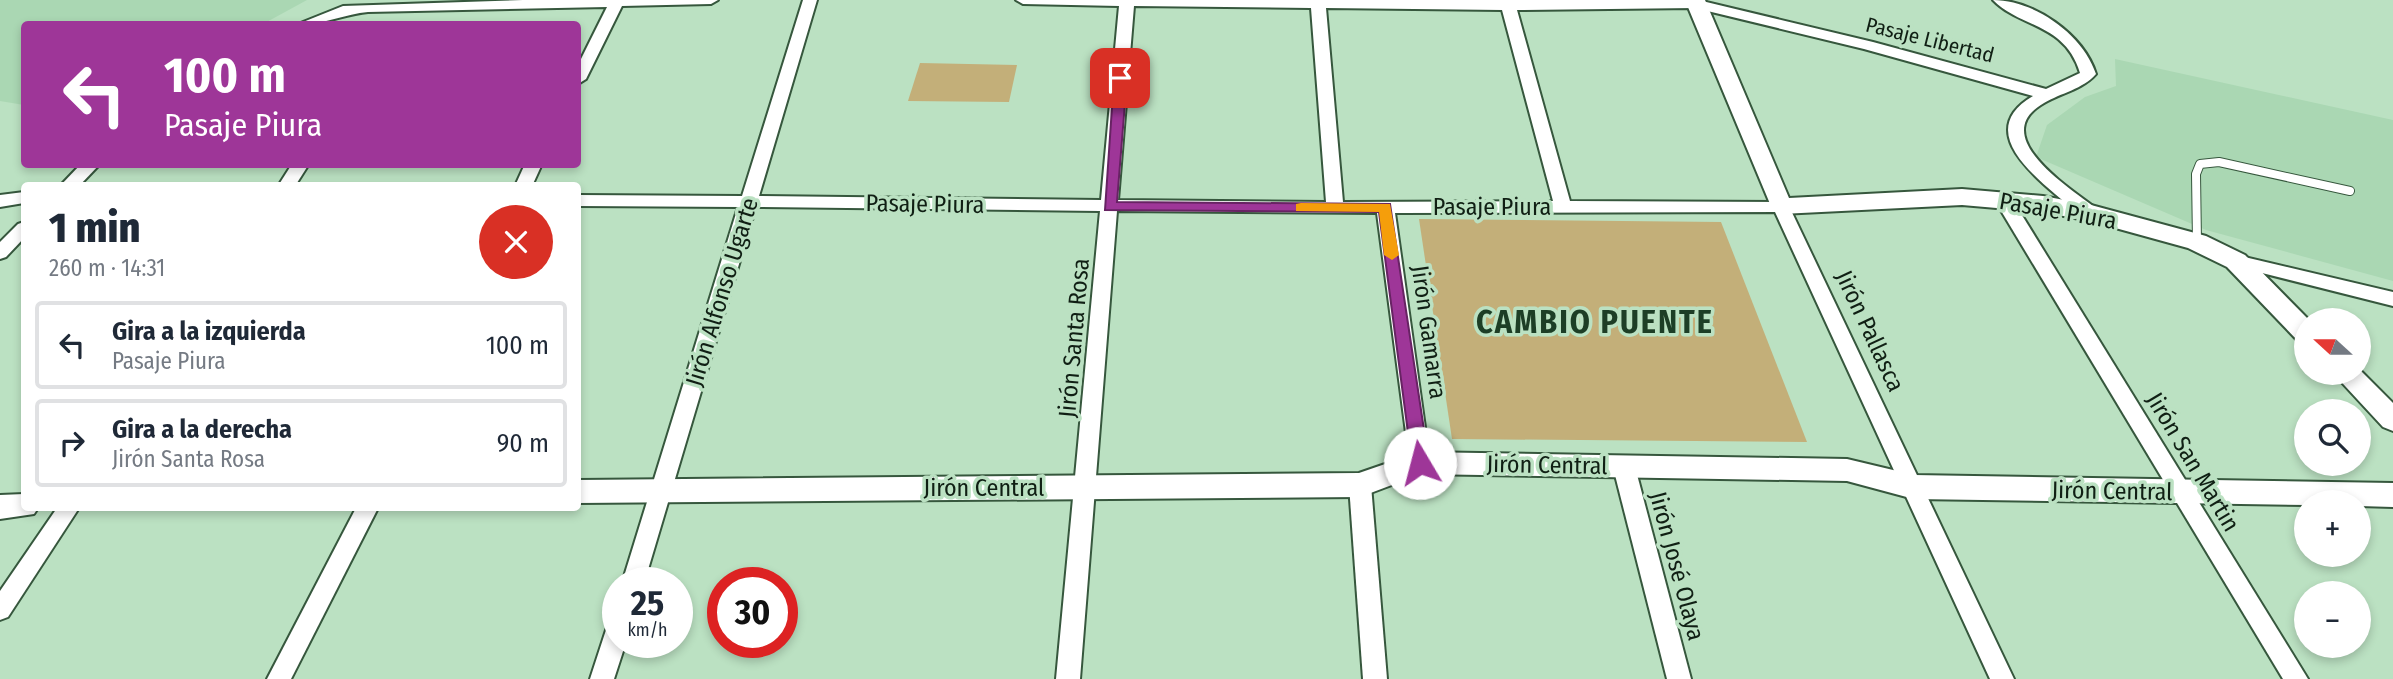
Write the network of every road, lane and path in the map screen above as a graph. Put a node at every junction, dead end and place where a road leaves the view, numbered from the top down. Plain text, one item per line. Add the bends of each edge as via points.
1 (711, 0) edge
2 (810, 0) edge
3 (1023, 0) edge
4 (1126, 0) edge
5 (2000, 0) edge
6 (617, 1) edge
7 (1690, 1) edge
8 (413, 3) edge
9 (1508, 3) edge
10 (1318, 5) junction
11 (312, 21) edge
12 (401, 21) edge
13 (581, 73) edge
14 (2045, 94) junction
15 (88, 168) edge
16 (72, 182) edge
17 (2350, 191) dead end
18 (21, 198) edge
19 (2003, 199) junction
20 (581, 200) edge
21 (0, 201) edge
22 (749, 201) junction
23 (1110, 206) junction
24 (1781, 206) junction
25 (1385, 207) junction
26 (1563, 207) junction
27 (1335, 208) junction
28 (2091, 213) junction
29 (21, 231) edge
30 (2197, 243) junction
31 (0, 253) edge
32 (2235, 261) junction
33 (2393, 299) edge
34 (2294, 321) edge
35 (2358, 385) edge
36 (2393, 420) edge
37 (1420, 463) junction
38 (1624, 467) junction
39 (1360, 485) junction
40 (1914, 487) junction
41 (1086, 488) junction
42 (662, 491) junction
43 (581, 492) edge
44 (2180, 493) junction
45 (2393, 495) edge
46 (21, 506) edge
47 (0, 507) edge
48 (66, 511) edge
49 (365, 511) edge
50 (638, 567) edge
51 (0, 610) edge
52 (609, 658) edge
53 (279, 679) edge
54 (602, 679) edge
55 (1068, 679) edge
56 (1375, 679) edge
57 (1679, 679) edge
58 (2002, 679) edge
59 (2296, 679) edge

1 - 6 street
2 - 22 street, Jirón Alfonso Ugarte
3 - 4 street, Pasaje Libertad
4 - 10 street, Pasaje Libertad
4 - 23 street, Jirón Santa Rosa
5 - 14 street via 2065,38 2086,59 2088,74
6 - 8 street
6 - 13 street
7 - 9 street, Pasaje Libertad
7 - 14 street, Pasaje Libertad
7 - 24 street, Jirón Pallasca
8 - 11 street via 343,10
8 - 12 street
9 - 10 street, Pasaje Libertad
9 - 26 street
10 - 27 street
14 - 28 street via 2015,121 2015,140 2025,159
15 - 16 street
17 - 30 lane via 2219,162 2200,164 2196,174
18 - 21 street
19 - 24 street, Pasaje Piura via 1951,197
19 - 28 street, Pasaje Piura
19 - 44 street, Jirón San Martin
20 - 22 street, Pasaje Piura
22 - 23 street, Pasaje Piura
22 - 42 street, Jirón Alfonso Ugarte
23 - 27 street, Pasaje Piura
23 - 41 street, Jirón Santa Rosa
24 - 26 street, Pasaje Piura
24 - 40 street, Jirón Pallasca
25 - 26 street, Pasaje Piura
25 - 27 street, Pasaje Piura
25 - 37 street, Jirón Gamarra
28 - 30 street, Pasaje Piura
29 - 31 street
30 - 32 street, Pasaje Piura
32 - 33 street, Pasaje Piura
32 - 34 street
35 - 36 street
37 - 38 street, Jirón Central
37 - 39 street, Jirón Central
38 - 40 street, Jirón Central via 1847,470
38 - 57 street, Jirón José Olaya
39 - 41 street, Jirón Central
39 - 56 street
40 - 44 street, Jirón Central
40 - 58 street, Jirón Pallasca
41 - 42 street, Jirón Central
41 - 55 street, Jirón Santa Rosa
42 - 43 street, Jirón Central
42 - 50 street, Jirón Alfonso Ugarte
44 - 45 street, Jirón Central
44 - 59 street, Jirón San Martin
46 - 47 street
48 - 51 street
49 - 53 street
52 - 54 street

